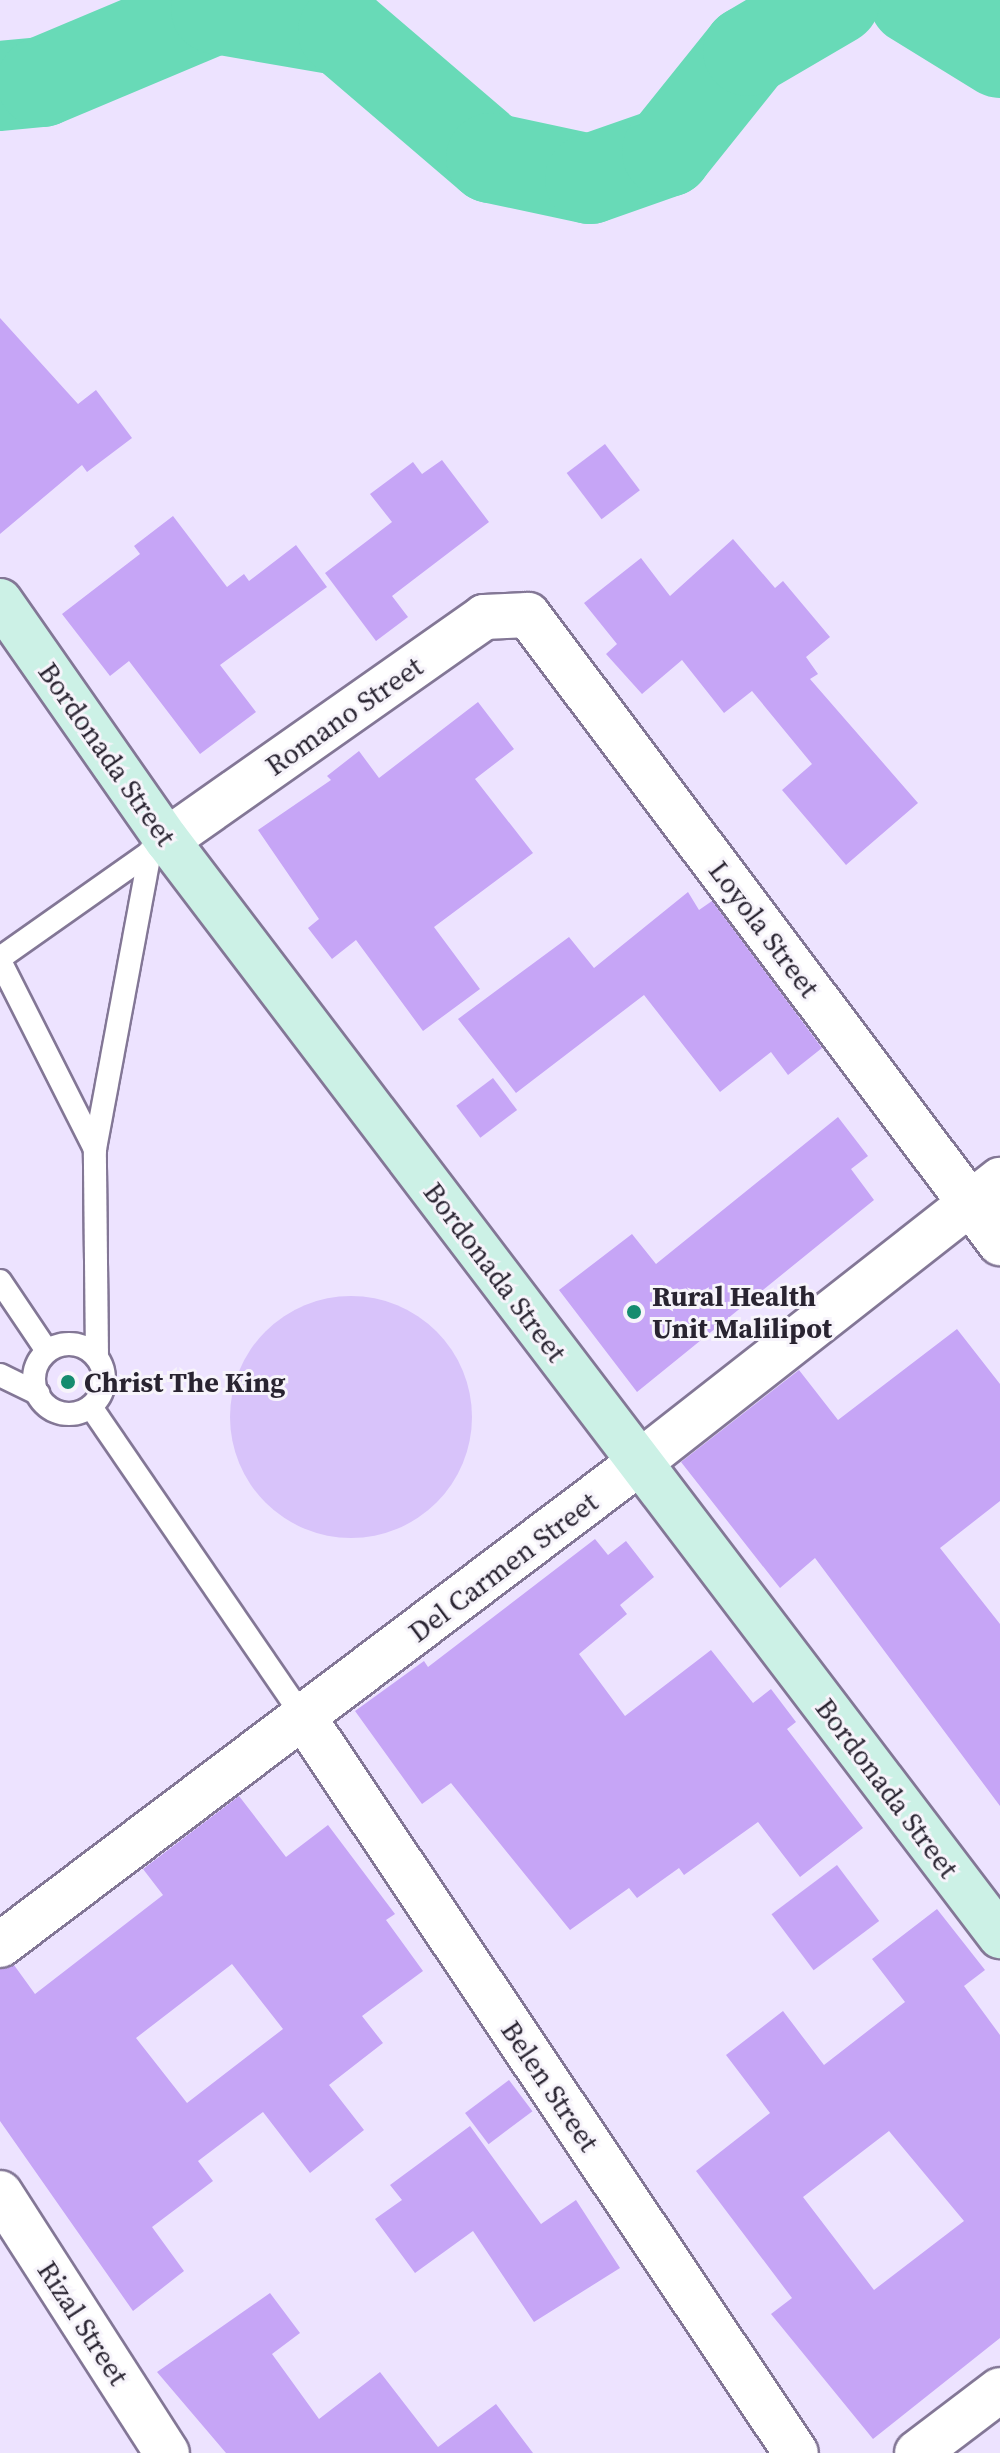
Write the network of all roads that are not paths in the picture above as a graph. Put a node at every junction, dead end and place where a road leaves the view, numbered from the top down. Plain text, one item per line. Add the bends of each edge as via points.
1 (0, 601) edge
2 (528, 615) joint
3 (158, 846) junction
4 (0, 960) edge
5 (95, 1149) junction
6 (985, 1192) edge
7 (1000, 1243) edge
8 (0, 1281) edge
9 (47, 1351) junction
10 (97, 1357) junction
11 (0, 1375) edge
12 (39, 1394) junction
13 (91, 1407) junction
14 (639, 1463) junction
15 (304, 1718) junction
16 (1000, 1936) edge
17 (0, 1945) edge
18 (0, 2193) edge
19 (1000, 2390) edge
20 (167, 2453) edge
21 (796, 2453) edge
22 (917, 2453) edge

1 - 3 street, Bordonada Street
2 - 3 street, Romano Street via 484,617
2 - 6 street, Loyola Street
3 - 4 lane
3 - 5 lane
3 - 14 street, Bordonada Street
4 - 5 lane
5 - 10 lane
6 - 7 street, Loyola Street
6 - 14 street, Del Carmen Street
8 - 9 lane
9 - 10 lane via 82,1346
9 - 12 lane via 37,1365
10 - 13 lane via 104,1374
11 - 12 lane
12 - 13 lane via 56,1412
13 - 15 lane
14 - 15 street, Del Carmen Street
14 - 16 street, Bordonada Street
15 - 17 street, Del Carmen Street
15 - 21 street, Belen Street
18 - 20 street, Rizal Street
19 - 22 street

